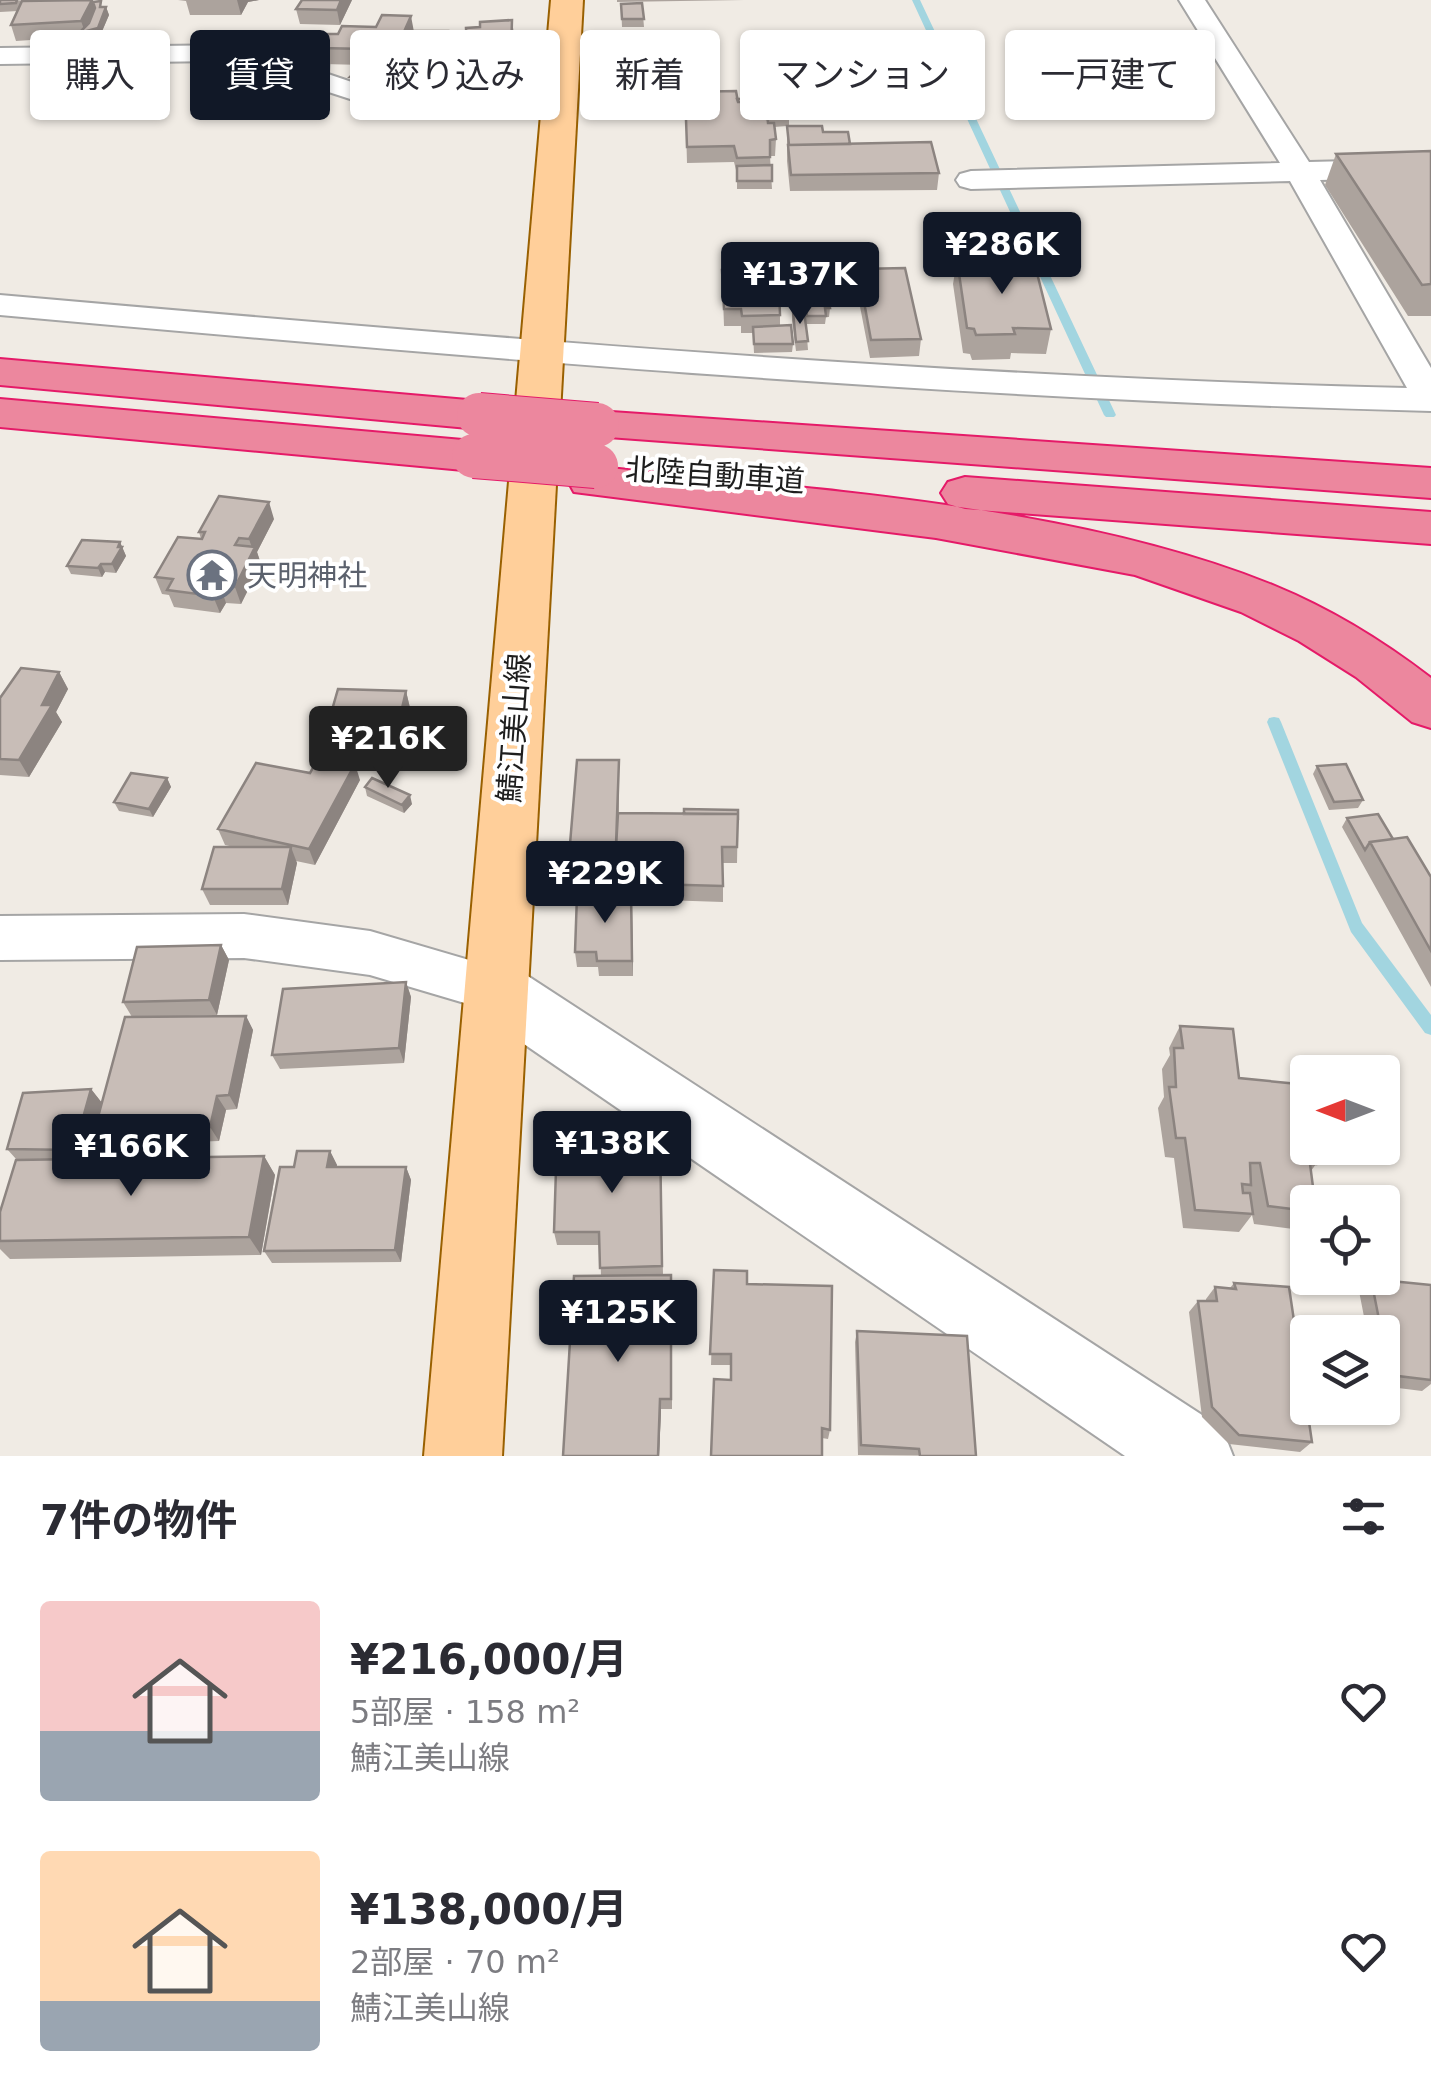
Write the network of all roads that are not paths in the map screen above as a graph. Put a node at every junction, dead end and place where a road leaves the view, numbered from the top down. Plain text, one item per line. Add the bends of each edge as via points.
1 (567, 0) edge
2 (1192, 0) edge
3 (0, 56) edge
4 (561, 100) junction
5 (1431, 168) edge
6 (1300, 171) junction
7 (971, 180) dead end
8 (0, 305) edge
9 (543, 353) junction
10 (0, 372) edge
11 (1431, 400) edge
12 (0, 414) edge
13 (475, 447) junction
14 (594, 457) junction
15 (1094, 460) junction
16 (1431, 467) edge
17 (1431, 483) edge
18 (1431, 528) edge
19 (1431, 708) edge
20 (0, 938) edge
21 (494, 989) junction
22 (463, 1456) edge
23 (1194, 1456) edge

1 - 4 main road, 鯖江美山線
2 - 6 street
3 - 4 street via 316,52 314,78 378,100
4 - 9 main road, 鯖江美山線
5 - 6 street
6 - 7 street
6 - 11 street
8 - 9 street
9 - 11 street
9 - 21 main road, 鯖江美山線
10 - 13 highway
12 - 13 highway via 113,432
13 - 14 highway
14 - 15 highway, 北陸自動車道
14 - 18 highway, 北陸自動車道
14 - 19 highway via 1172,566 1312,623
15 - 16 highway
15 - 17 highway, 北陸自動車道
20 - 21 street via 244,936 370,953
21 - 22 main road, 鯖江美山線
21 - 23 street

